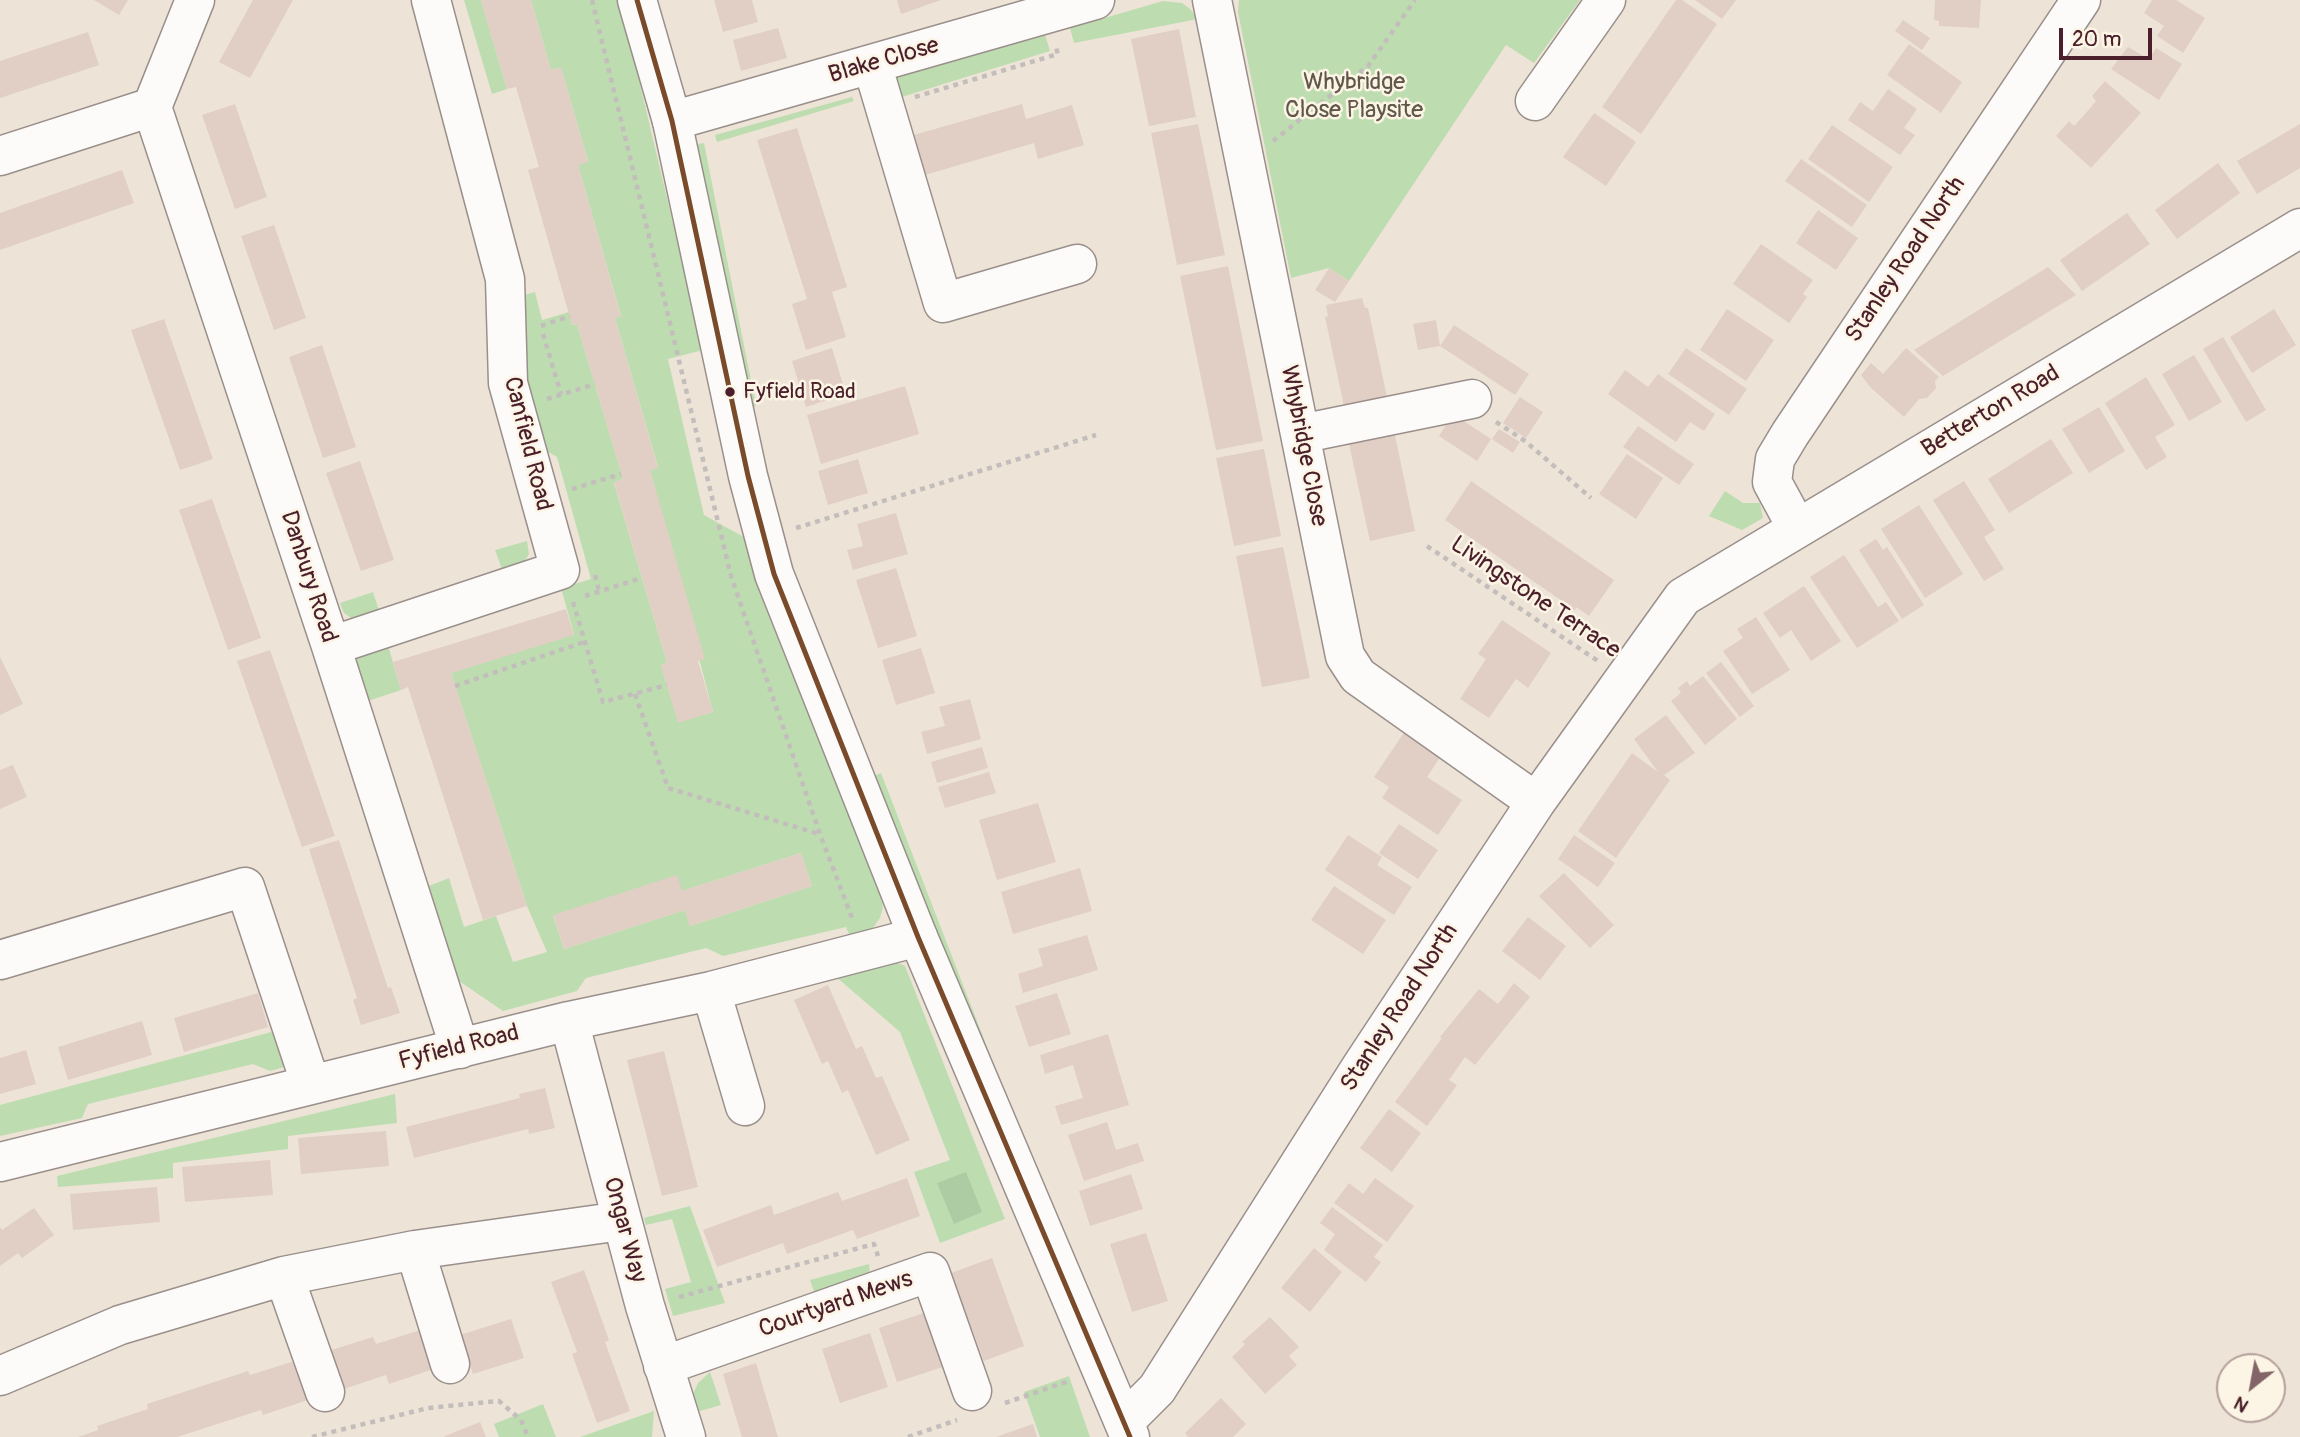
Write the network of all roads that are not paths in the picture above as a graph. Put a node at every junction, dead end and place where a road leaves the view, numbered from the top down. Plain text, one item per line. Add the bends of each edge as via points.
1 (195, 0) edge
2 (431, 0) edge
3 (637, 0) edge
4 (1095, 0) edge
5 (1212, 0) edge
6 (1606, 0) edge
7 (2070, 7) edge
8 (872, 64) junction
9 (1535, 101) dead end
10 (152, 107) junction
11 (672, 121) junction
12 (0, 156) edge
13 (2300, 228) edge
14 (1077, 264) dead end
15 (1467, 400) road end
16 (1300, 434) junction
17 (1797, 528) junction
18 (1683, 597) joint
19 (331, 646) junction
20 (1536, 802) junction
21 (918, 937) junction
22 (0, 960) edge
23 (711, 991) junction
24 (569, 1021) junction
25 (460, 1049) junction
26 (311, 1085) junction
27 (746, 1106) dead end
28 (0, 1161) edge
29 (621, 1221) junction
30 (415, 1250) junction
31 (284, 1276) junction
32 (450, 1363) dead end
33 (663, 1366) junction
34 (0, 1376) edge
35 (972, 1391) dead end
36 (325, 1392) dead end
37 (1127, 1429) edge
38 (686, 1437) edge

1 - 10 street
2 - 19 street, Canfield Road via 505,279 508,383 560,570
3 - 11 street
4 - 8 street, Blake Close
5 - 16 street, Whybridge Close
6 - 9 street
7 - 17 street, Stanley Road North via 1775,459 1772,482
8 - 11 street, Blake Close
8 - 14 street via 943,303
10 - 12 street
10 - 19 street, Danbury Road
11 - 21 street via 748,476 784,605
13 - 17 street, Betterton Road
15 - 16 street
16 - 20 street, Whybridge Close via 1350,666
17 - 18 street, Betterton Road
18 - 20 street, Stanley Road North
19 - 25 street, Danbury Road
20 - 37 street, Stanley Road North
21 - 23 street, Fyfield Road
21 - 37 street
22 - 26 street via 245,887
23 - 24 street, Fyfield Road
23 - 27 street
24 - 25 street, Fyfield Road
24 - 29 street, Ongar Way
25 - 26 street, Fyfield Road
26 - 28 street, Fyfield Road
29 - 30 street
29 - 33 street, Ongar Way
30 - 31 street
30 - 32 street
31 - 34 street via 120,1325
31 - 36 street
33 - 35 street, Courtyard Mews via 930,1272
33 - 38 street, Ongar Way

